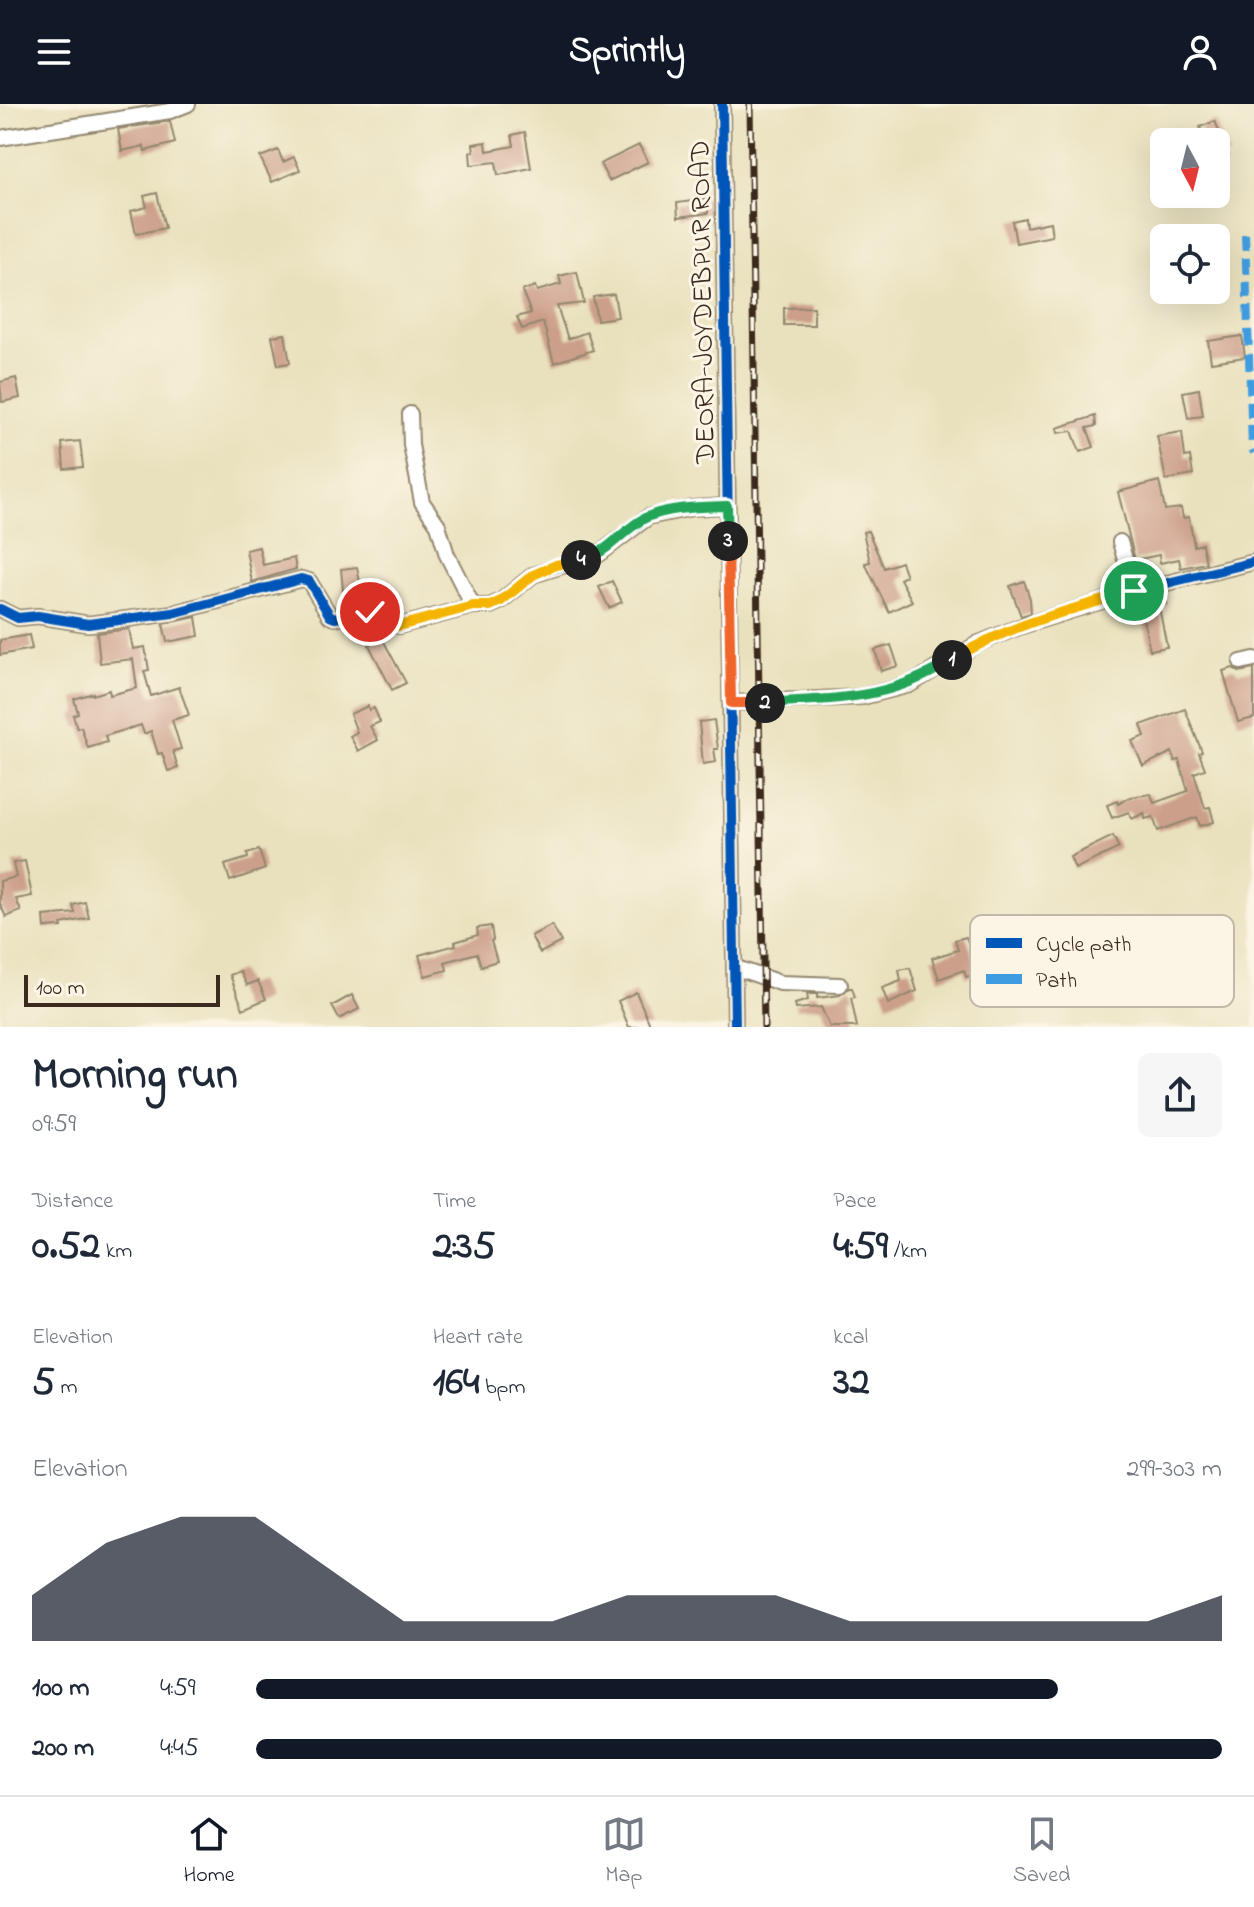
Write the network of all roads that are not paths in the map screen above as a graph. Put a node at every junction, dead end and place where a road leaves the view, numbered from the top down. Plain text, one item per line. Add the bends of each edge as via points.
1 (188, 104) edge
2 (722, 104) edge
3 (0, 138) edge
4 (410, 414) dead end
5 (727, 506) junction
6 (1120, 542) dead end
7 (1254, 562) edge
8 (1134, 591) junction
9 (473, 606) junction
10 (0, 609) edge
11 (731, 703) junction
12 (734, 967) junction
13 (840, 985) dead end
14 (735, 1027) edge

1 - 3 street
2 - 5 street, DEORA-JOYDEBPUR ROAD
4 - 9 street via 422,502 438,525
5 - 9 street via 648,517 593,557 545,569 501,601
5 - 11 street, DEORA-JOYDEBPUR ROAD
6 - 8 street
7 - 8 street
8 - 11 street via 979,643 909,685 862,697
9 - 10 street via 399,626 370,612 335,618 326,613 309,581 301,579 173,613 88,624 18,618
11 - 12 street, DEORA-JOYDEBPUR ROAD
12 - 13 street via 780,983
12 - 14 street, DEORA-JOYDEBPUR ROAD

